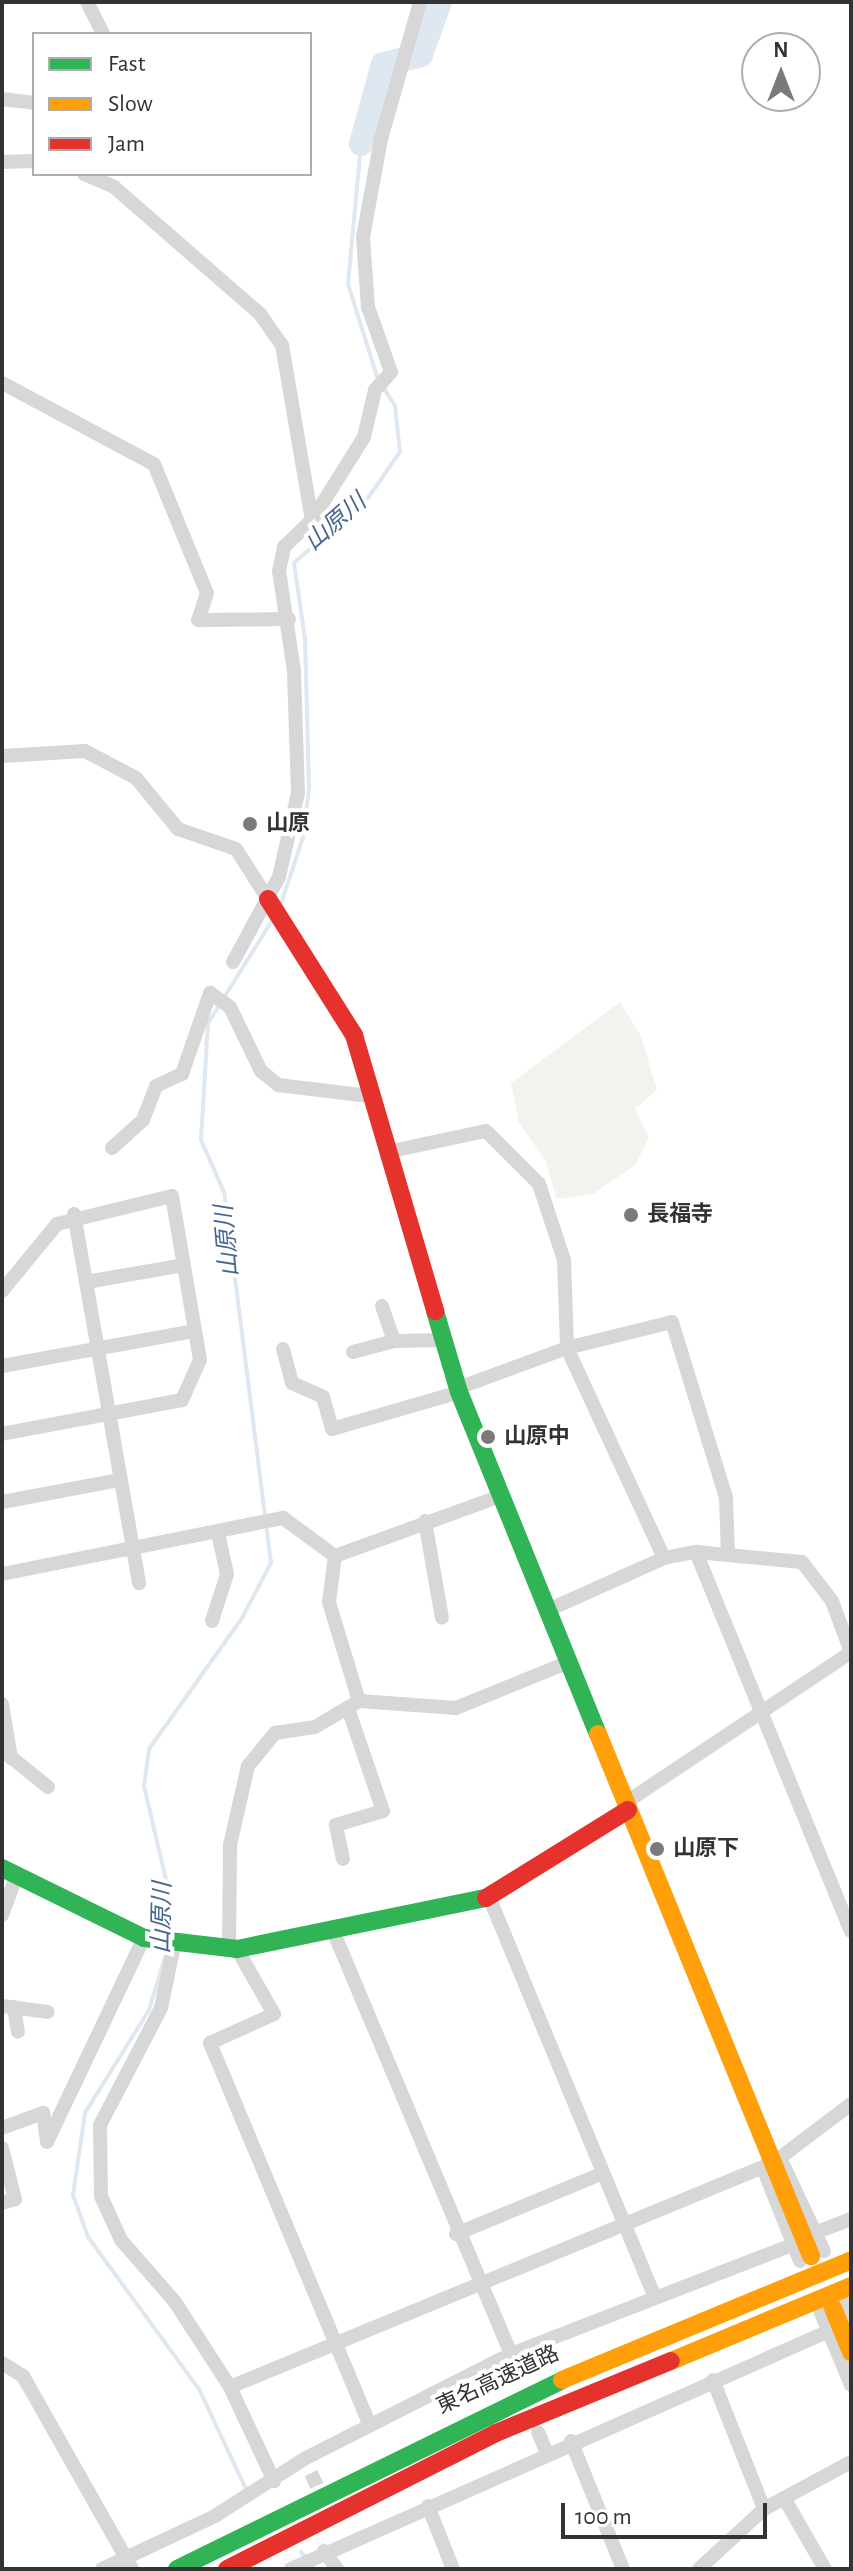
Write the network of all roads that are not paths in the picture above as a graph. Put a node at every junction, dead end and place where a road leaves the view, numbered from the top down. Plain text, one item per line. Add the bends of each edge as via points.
1 (87, 2) edge
2 (420, 2) edge
3 (102, 32) edge
4 (2, 99) edge
5 (32, 103) edge
6 (32, 161) edge
7 (2, 162) edge
8 (89, 176) edge
9 (2, 383) edge
10 (312, 520) junction
11 (289, 619) junction
12 (2, 756) edge
13 (268, 899) junction
14 (233, 962) dead end
15 (369, 1096) junction
16 (112, 1148) dead end
17 (387, 1152) junction
18 (74, 1214) junction
19 (184, 1265) junction
20 (86, 1282) junction
21 (2, 1291) edge
22 (382, 1306) dead end
23 (195, 1331) junction
24 (443, 1340) junction
25 (394, 1341) junction
26 (567, 1348) junction
27 (97, 1349) junction
28 (283, 1349) dead end
29 (353, 1352) dead end
30 (2, 1366) edge
31 (459, 1390) junction
32 (108, 1414) junction
33 (2, 1434) edge
34 (120, 1480) junction
35 (501, 1496) junction
36 (2, 1502) edge
37 (425, 1521) junction
38 (218, 1533) junction
39 (133, 1548) junction
40 (696, 1552) junction
41 (728, 1555) junction
42 (335, 1556) junction
43 (664, 1558) junction
44 (2, 1574) edge
45 (139, 1583) dead end
46 (548, 1610) junction
47 (442, 1618) dead end
48 (212, 1621) dead end
49 (569, 1662) junction
50 (2, 1704) edge
51 (354, 1705) junction
52 (761, 1712) junction
53 (7, 1754) edge
54 (48, 1787) dead end
55 (626, 1806) junction
56 (343, 1859) dead end
57 (9, 1872) edge
58 (489, 1897) junction
59 (2, 1915) edge
60 (851, 1931) edge
61 (334, 1933) junction
62 (144, 1938) junction
63 (175, 1941) junction
64 (233, 1948) junction
65 (8, 2007) edge
66 (48, 2012) dead end
67 (18, 2032) dead end
68 (851, 2104) edge
69 (2, 2128) edge
70 (2, 2148) edge
71 (772, 2163) junction
72 (603, 2173) junction
73 (2, 2203) edge
74 (851, 2219) edge
75 (625, 2225) junction
76 (817, 2232) junction
77 (456, 2234) junction
78 (794, 2244) junction
79 (812, 2256) junction
80 (851, 2260) edge
81 (478, 2283) junction
82 (655, 2297) junction
83 (838, 2303) edge
84 (851, 2318) edge
85 (829, 2331) junction
86 (336, 2342) junction
87 (851, 2352) edge
88 (508, 2355) junction
89 (5, 2368) edge
90 (514, 2377) dead end
91 (713, 2380) junction
92 (851, 2385) edge
93 (230, 2387) junction
94 (370, 2425) junction
95 (538, 2432) dead end
96 (571, 2441) junction
97 (546, 2451) junction
98 (304, 2459) junction
99 (851, 2462) edge
100 (311, 2473) tunnel mouth
101 (274, 2481) junction
102 (784, 2498) junction
103 (428, 2506) junction
104 (764, 2509) junction
105 (321, 2553) junction
106 (129, 2562) edge
107 (294, 2568) edge
108 (102, 2569) edge
109 (177, 2569) edge
110 (227, 2569) edge
111 (337, 2569) edge
112 (453, 2569) edge
113 (623, 2569) edge
114 (699, 2569) edge
115 (825, 2569) edge

1 - 3 street
2 - 10 street via 381,139 363,237 368,307 391,372 375,390 364,437
4 - 5 street
6 - 7 street
8 - 10 street via 114,187 260,314 282,345
9 - 11 street via 154,464 207,593 198,620
10 - 11 street via 284,547 279,571
11 - 13 street via 298,793
12 - 13 street via 85,751 136,778 178,829 236,849
13 - 14 street
13 - 15 main road via 354,1035
15 - 16 street via 278,1085 261,1071 230,1007 210,993 182,1074 156,1086 143,1120
15 - 17 main road
17 - 24 main road
17 - 26 street via 486,1131 539,1184 564,1260
18 - 19 street via 172,1196
18 - 20 street
18 - 21 street via 57,1224
19 - 20 street
19 - 23 street
20 - 27 street
22 - 25 street
23 - 27 street
23 - 32 street via 200,1360 182,1400
24 - 25 street
24 - 31 main road
25 - 29 street
26 - 31 street
26 - 41 street via 672,1322 726,1498
26 - 43 street
27 - 30 street
27 - 32 street
28 - 31 street via 292,1383 323,1397 332,1429
31 - 35 main road
32 - 33 street
32 - 34 street
34 - 36 street
34 - 39 street
35 - 37 street
35 - 46 main road
37 - 42 street
37 - 47 street
38 - 39 street
38 - 42 street via 283,1518
38 - 48 street via 227,1574
39 - 44 street
39 - 45 street
40 - 41 street
40 - 43 street
40 - 52 street
41 - 52 street via 802,1562 832,1601 851,1652
42 - 51 street via 329,1602
43 - 46 street
46 - 49 main road
49 - 51 street via 456,1708
49 - 55 main road
50 - 53 street
51 - 56 street via 383,1811 336,1825
51 - 64 street via 315,1727 275,1733 248,1766 230,1845
52 - 55 street
52 - 60 street
53 - 54 street
55 - 58 main road
55 - 71 main road
57 - 59 street
57 - 62 main road
58 - 61 main road
58 - 72 street
61 - 64 main road
61 - 77 street
62 - 63 main road
62 - 69 street via 47,2142 43,2113
63 - 64 main road
63 - 93 street via 161,2008 100,2125 101,2196 121,2240 175,2302
64 - 86 street via 274,2014 210,2043
65 - 66 street
65 - 67 street
68 - 71 street
70 - 73 street via 15,2199
71 - 75 street
71 - 76 street
71 - 78 street
71 - 79 main road
72 - 75 street
72 - 77 street
74 - 76 street
75 - 81 street
75 - 82 street
76 - 79 street
77 - 81 street
78 - 79 street
78 - 82 street
80 - 109 main road, 東名高速道路 via 486,2411
81 - 86 street
81 - 88 street
82 - 88 street
83 - 84 street
83 - 85 street
83 - 87 main road
83 - 110 main road via 496,2433
85 - 91 street
85 - 92 street
86 - 93 street
86 - 94 street
88 - 90 street
88 - 94 street
89 - 106 street via 23,2376
91 - 96 street
91 - 104 street
93 - 101 street
94 - 98 street
95 - 97 street
96 - 97 street
96 - 113 street
97 - 103 street
98 - 100 street
98 - 101 street
99 - 102 street
101 - 106 street
102 - 104 street
102 - 115 street
103 - 105 street via 340,2536
103 - 112 street
104 - 114 street
105 - 107 street
105 - 111 street
106 - 108 street

